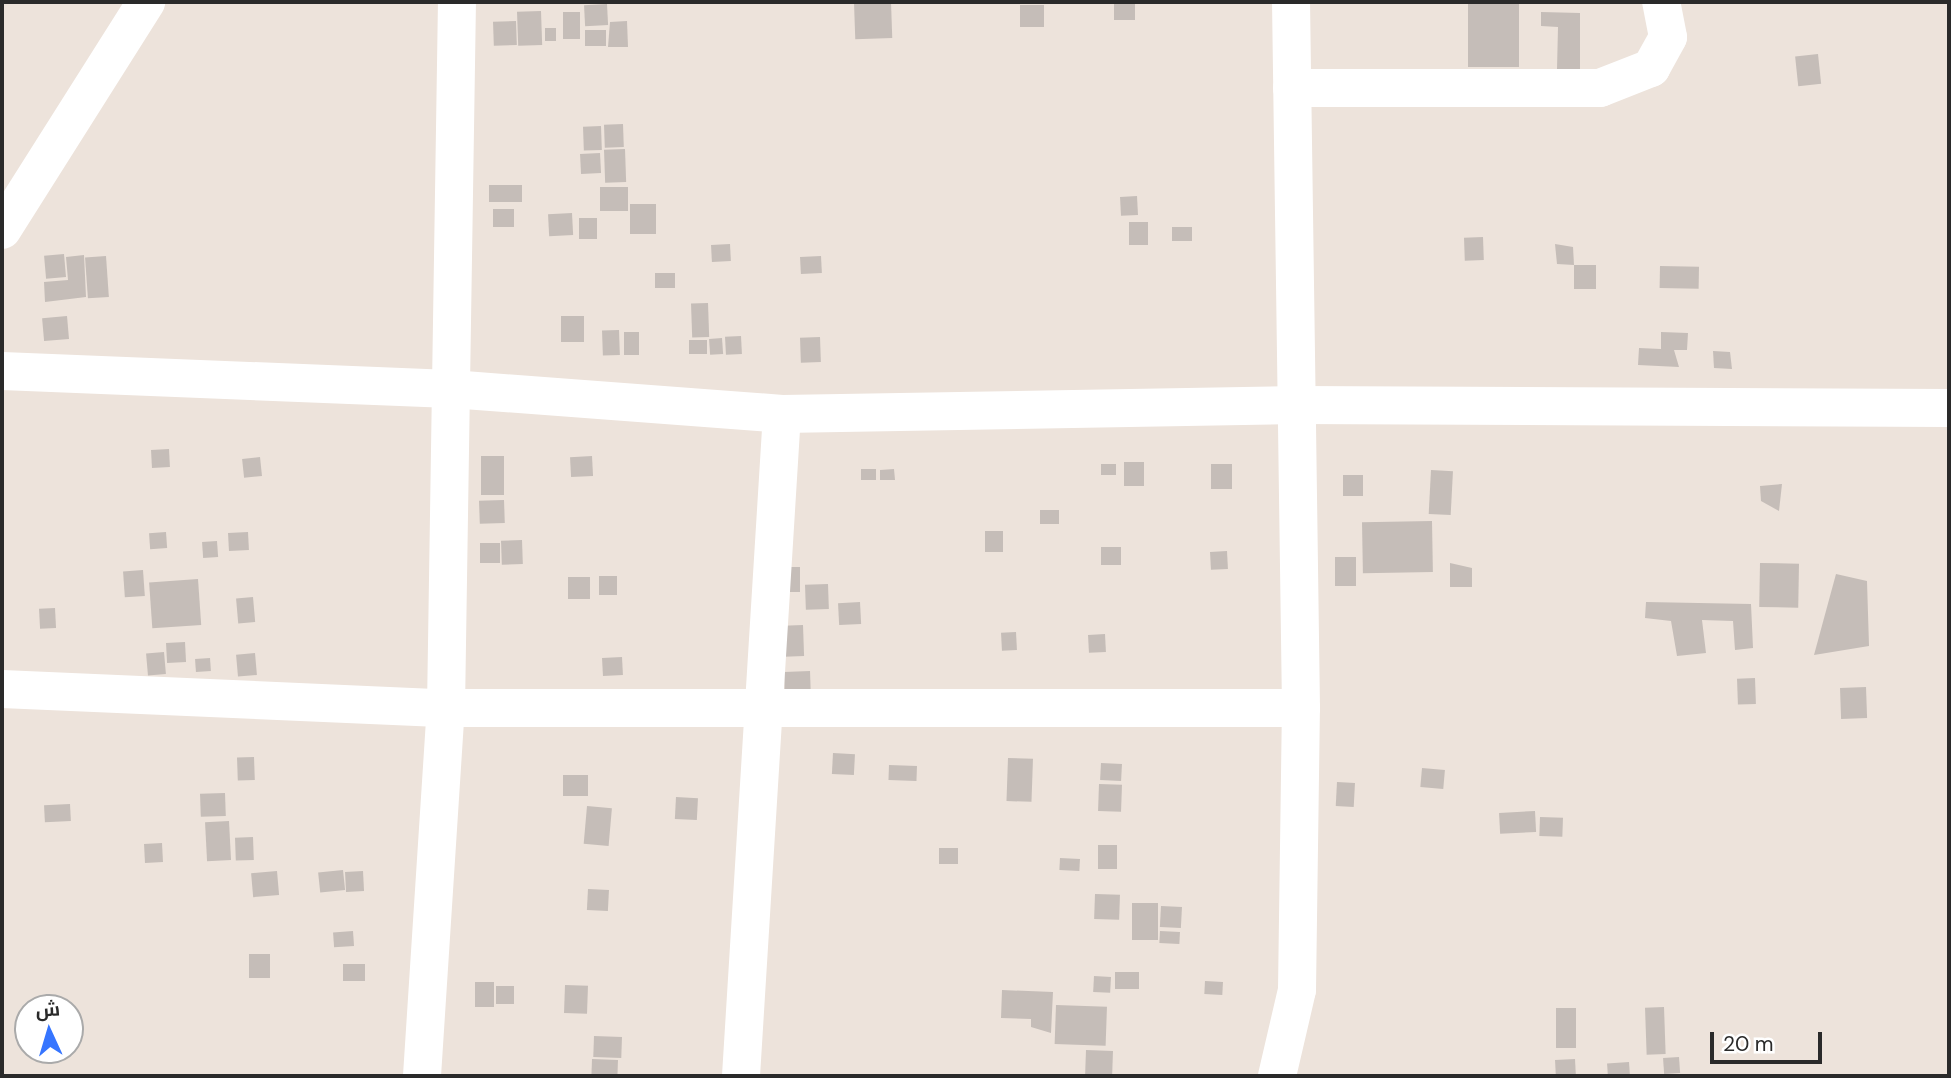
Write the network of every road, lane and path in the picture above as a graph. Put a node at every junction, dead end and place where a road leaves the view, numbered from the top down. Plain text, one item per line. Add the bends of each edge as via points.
1 (145, 2) edge
2 (457, 2) edge
3 (1290, 2) edge
4 (1661, 2) edge
5 (1292, 88) junction
6 (2, 230) edge
7 (2, 371) edge
8 (451, 389) junction
9 (1296, 405) junction
10 (1949, 408) edge
11 (782, 414) junction
12 (2, 689) edge
13 (446, 708) junction
14 (1301, 708) junction
15 (766, 712) junction
16 (422, 1076) edge
17 (741, 1076) edge
18 (1277, 1076) edge

1 - 6 street
2 - 8 street
3 - 5 street
4 - 5 street via 1668,37 1651,68 1600,88
5 - 9 street
7 - 8 street
8 - 11 street
8 - 13 street
9 - 10 street
9 - 11 street
9 - 14 street
11 - 15 street
12 - 13 street
13 - 15 street
13 - 16 street
14 - 15 street
14 - 18 street via 1297,990
15 - 17 street

